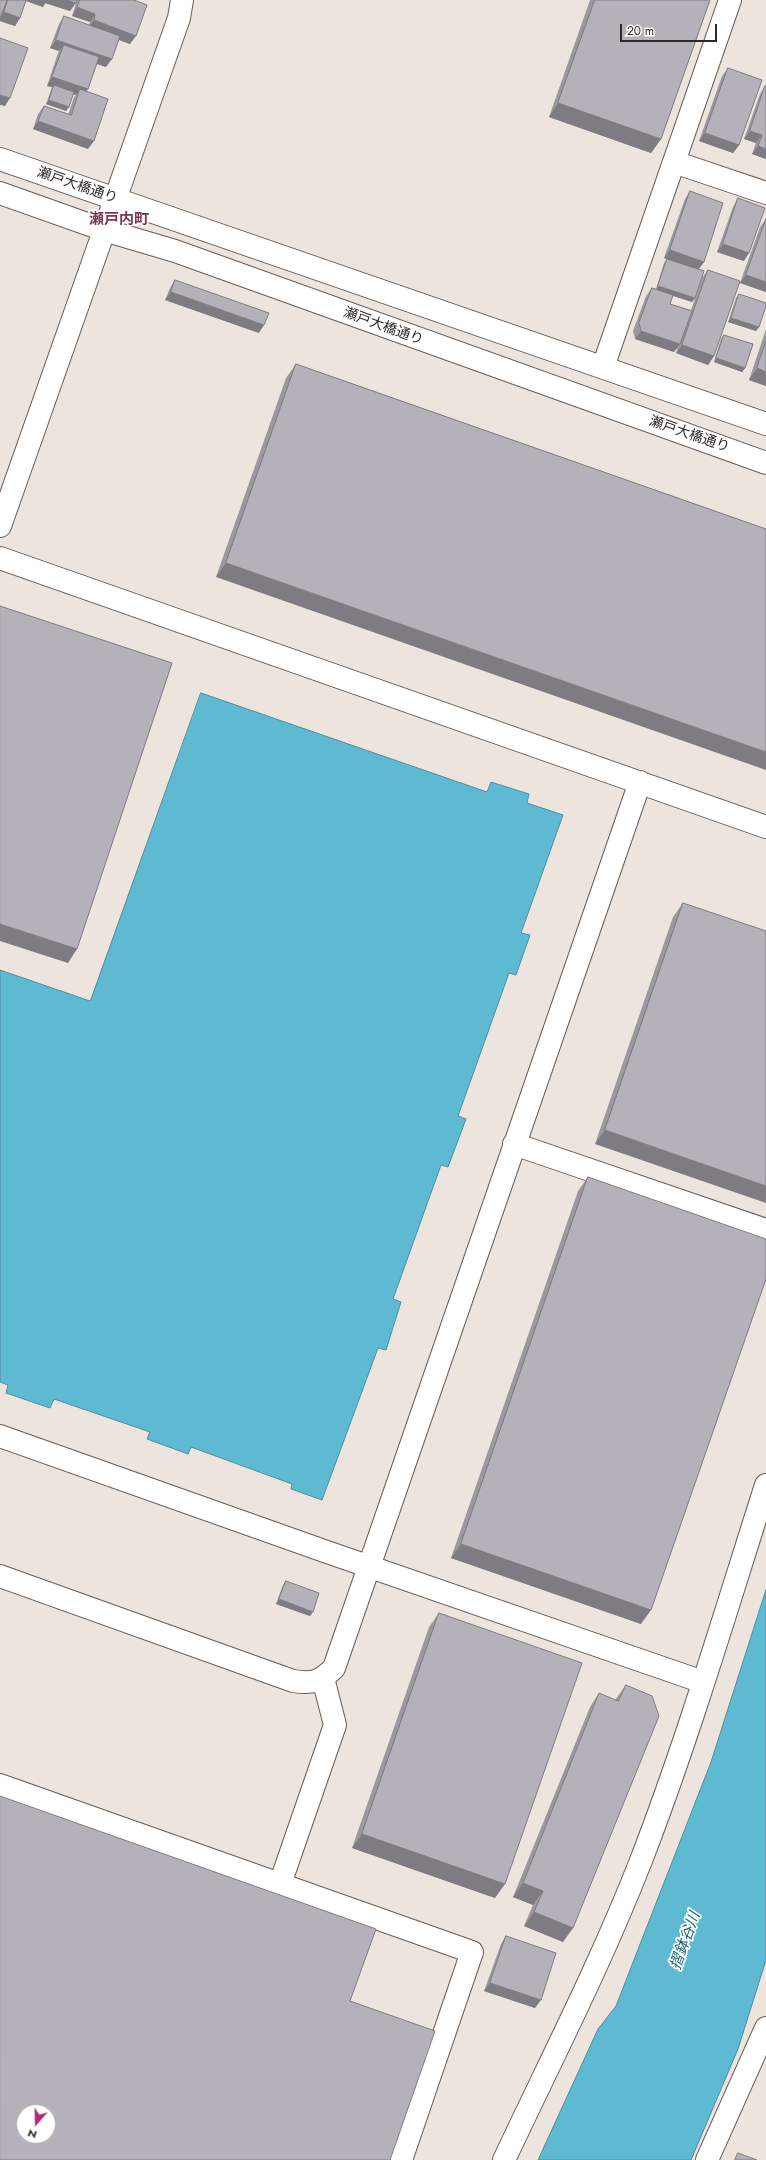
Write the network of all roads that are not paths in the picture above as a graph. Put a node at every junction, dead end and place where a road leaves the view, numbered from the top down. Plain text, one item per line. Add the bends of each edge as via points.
1 (182, 0) edge
2 (730, 0) edge
3 (0, 159) edge
4 (674, 162) junction
5 (766, 193) edge
6 (0, 194) edge
7 (114, 199) junction
8 (104, 230) junction
9 (603, 367) junction
10 (766, 424) edge
11 (766, 463) edge
12 (0, 526) edge
13 (0, 558) edge
14 (640, 782) junction
15 (766, 827) edge
16 (514, 1144) junction
17 (766, 1230) edge
18 (0, 1436) edge
19 (766, 1485) edge
20 (370, 1567) junction
21 (0, 1576) edge
22 (323, 1678) junction
23 (703, 1682) junction
24 (0, 1785) edge
25 (280, 1884) junction
26 (766, 2028) edge
27 (401, 2160) edge
28 (504, 2160) edge
29 (707, 2160) edge

1 - 7 street via 179,18
2 - 4 street
3 - 7 street, 瀬戸大橋通り
4 - 5 street
4 - 9 street
6 - 8 street, 瀬戸大橋通り
7 - 8 street
7 - 9 street, 瀬戸大橋通り
8 - 11 street, 瀬戸大橋通り via 175,251
8 - 12 street
9 - 10 street, 瀬戸大橋通り
13 - 14 street
14 - 15 street
14 - 16 street
16 - 17 street
16 - 20 street
18 - 20 street
19 - 23 street
20 - 22 street via 334,1668
20 - 23 street
21 - 22 street via 293,1682 309,1683
22 - 25 street via 335,1725
23 - 28 street via 675,1770 616,1923
24 - 25 street
25 - 27 street via 472,1952
26 - 29 street

